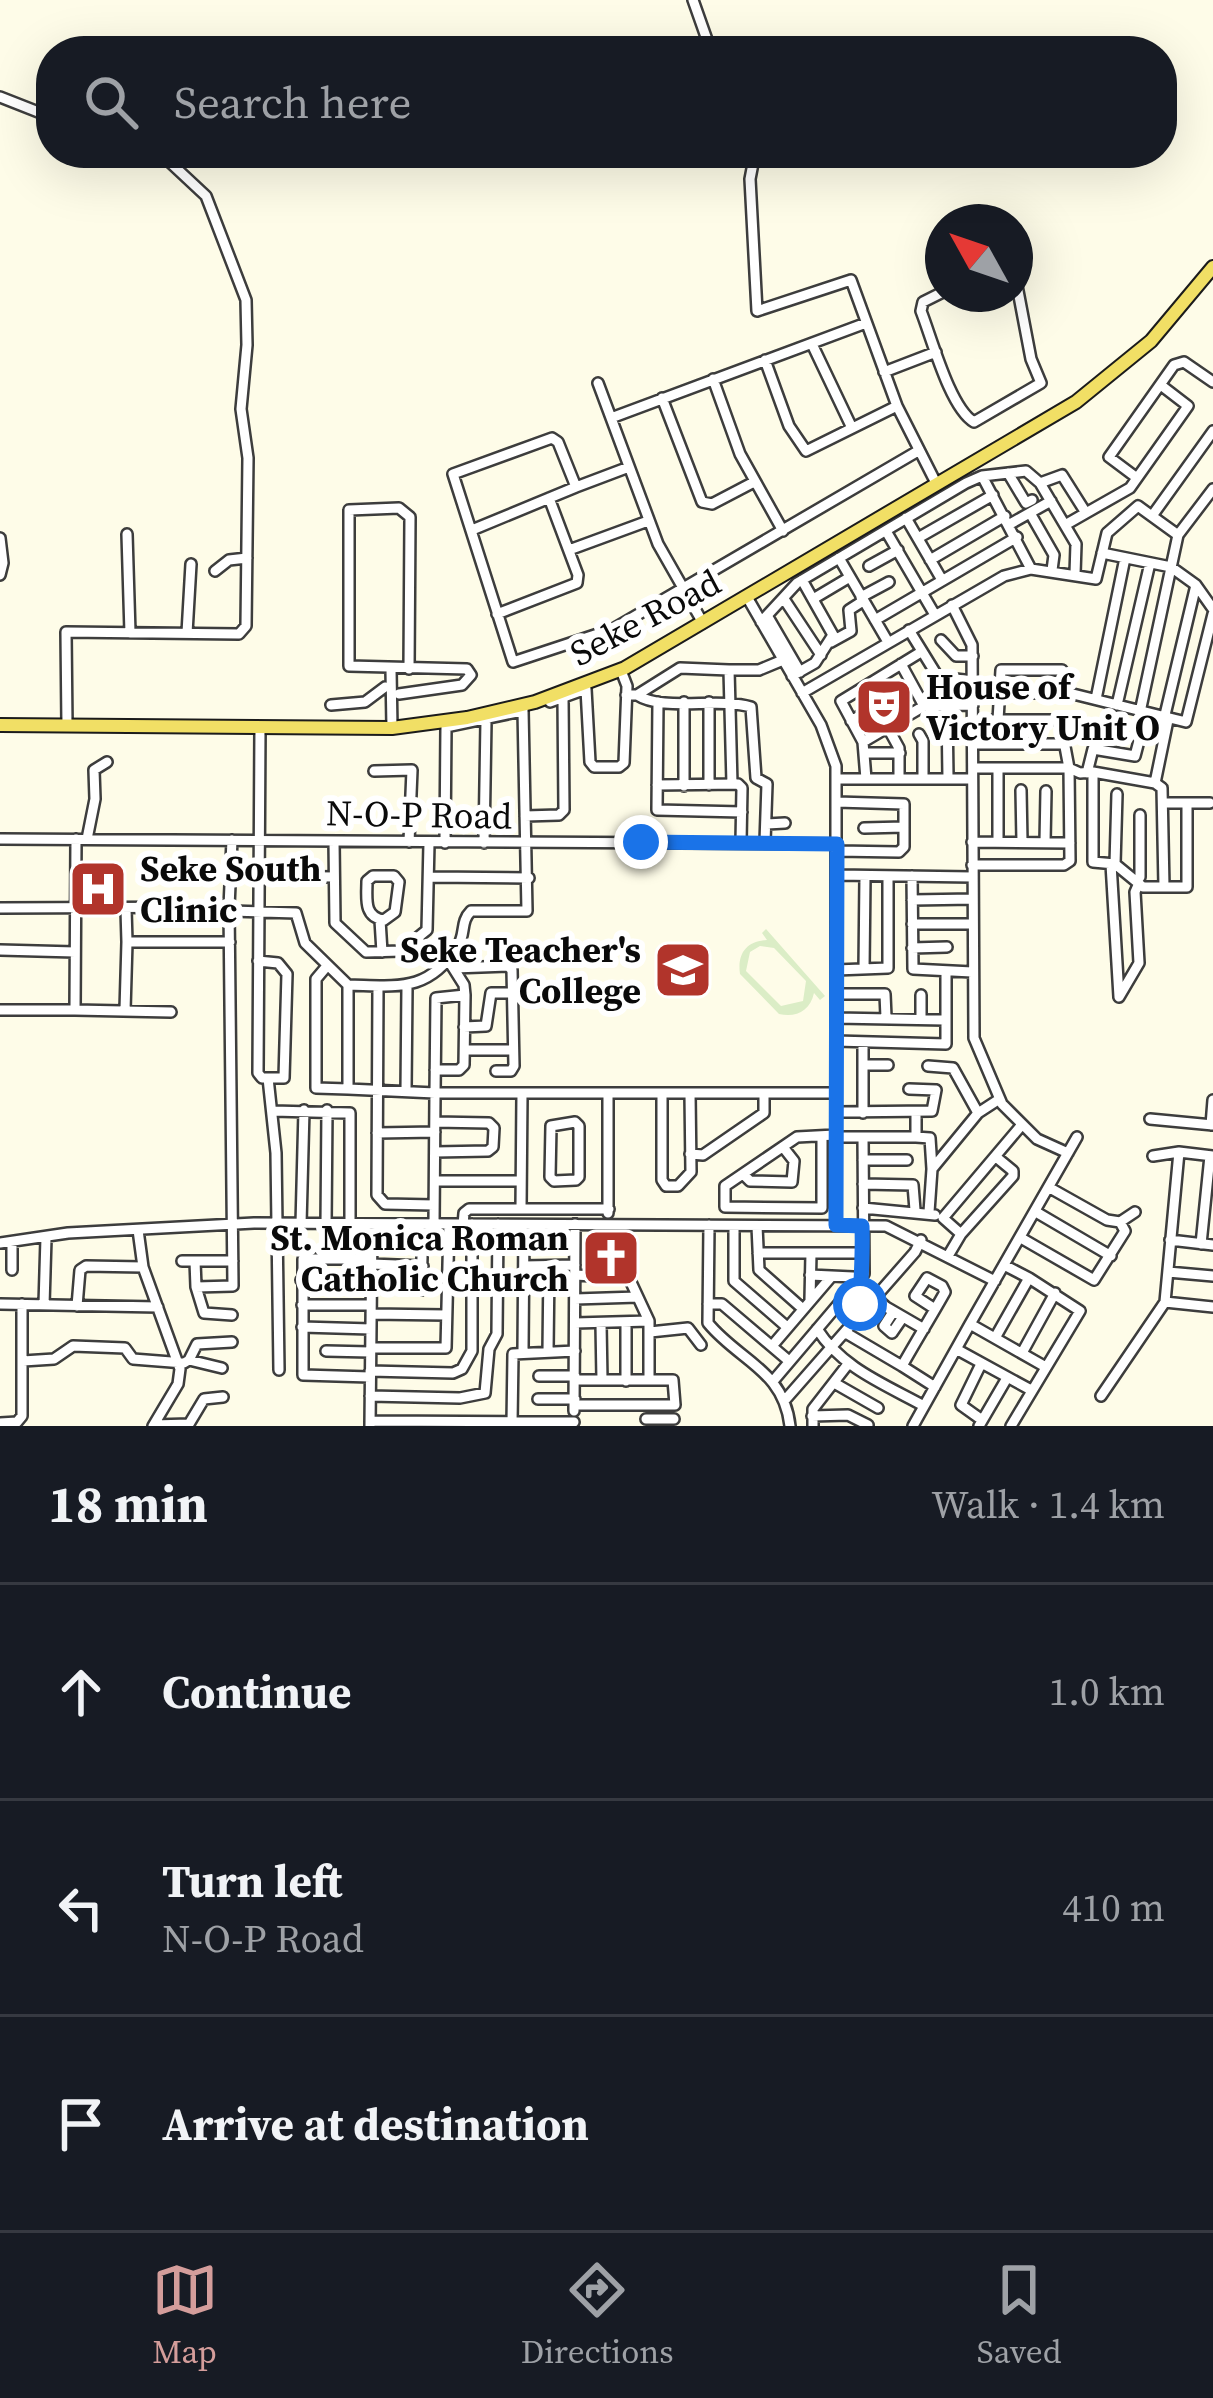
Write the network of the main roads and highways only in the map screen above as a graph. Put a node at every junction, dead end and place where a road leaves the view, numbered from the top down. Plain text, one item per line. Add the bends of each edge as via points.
1 (1212, 270) edge
2 (0, 725) edge

1 - 2 main road, Seke Road via 1151,341 1088,394 833,556 564,693 392,728

